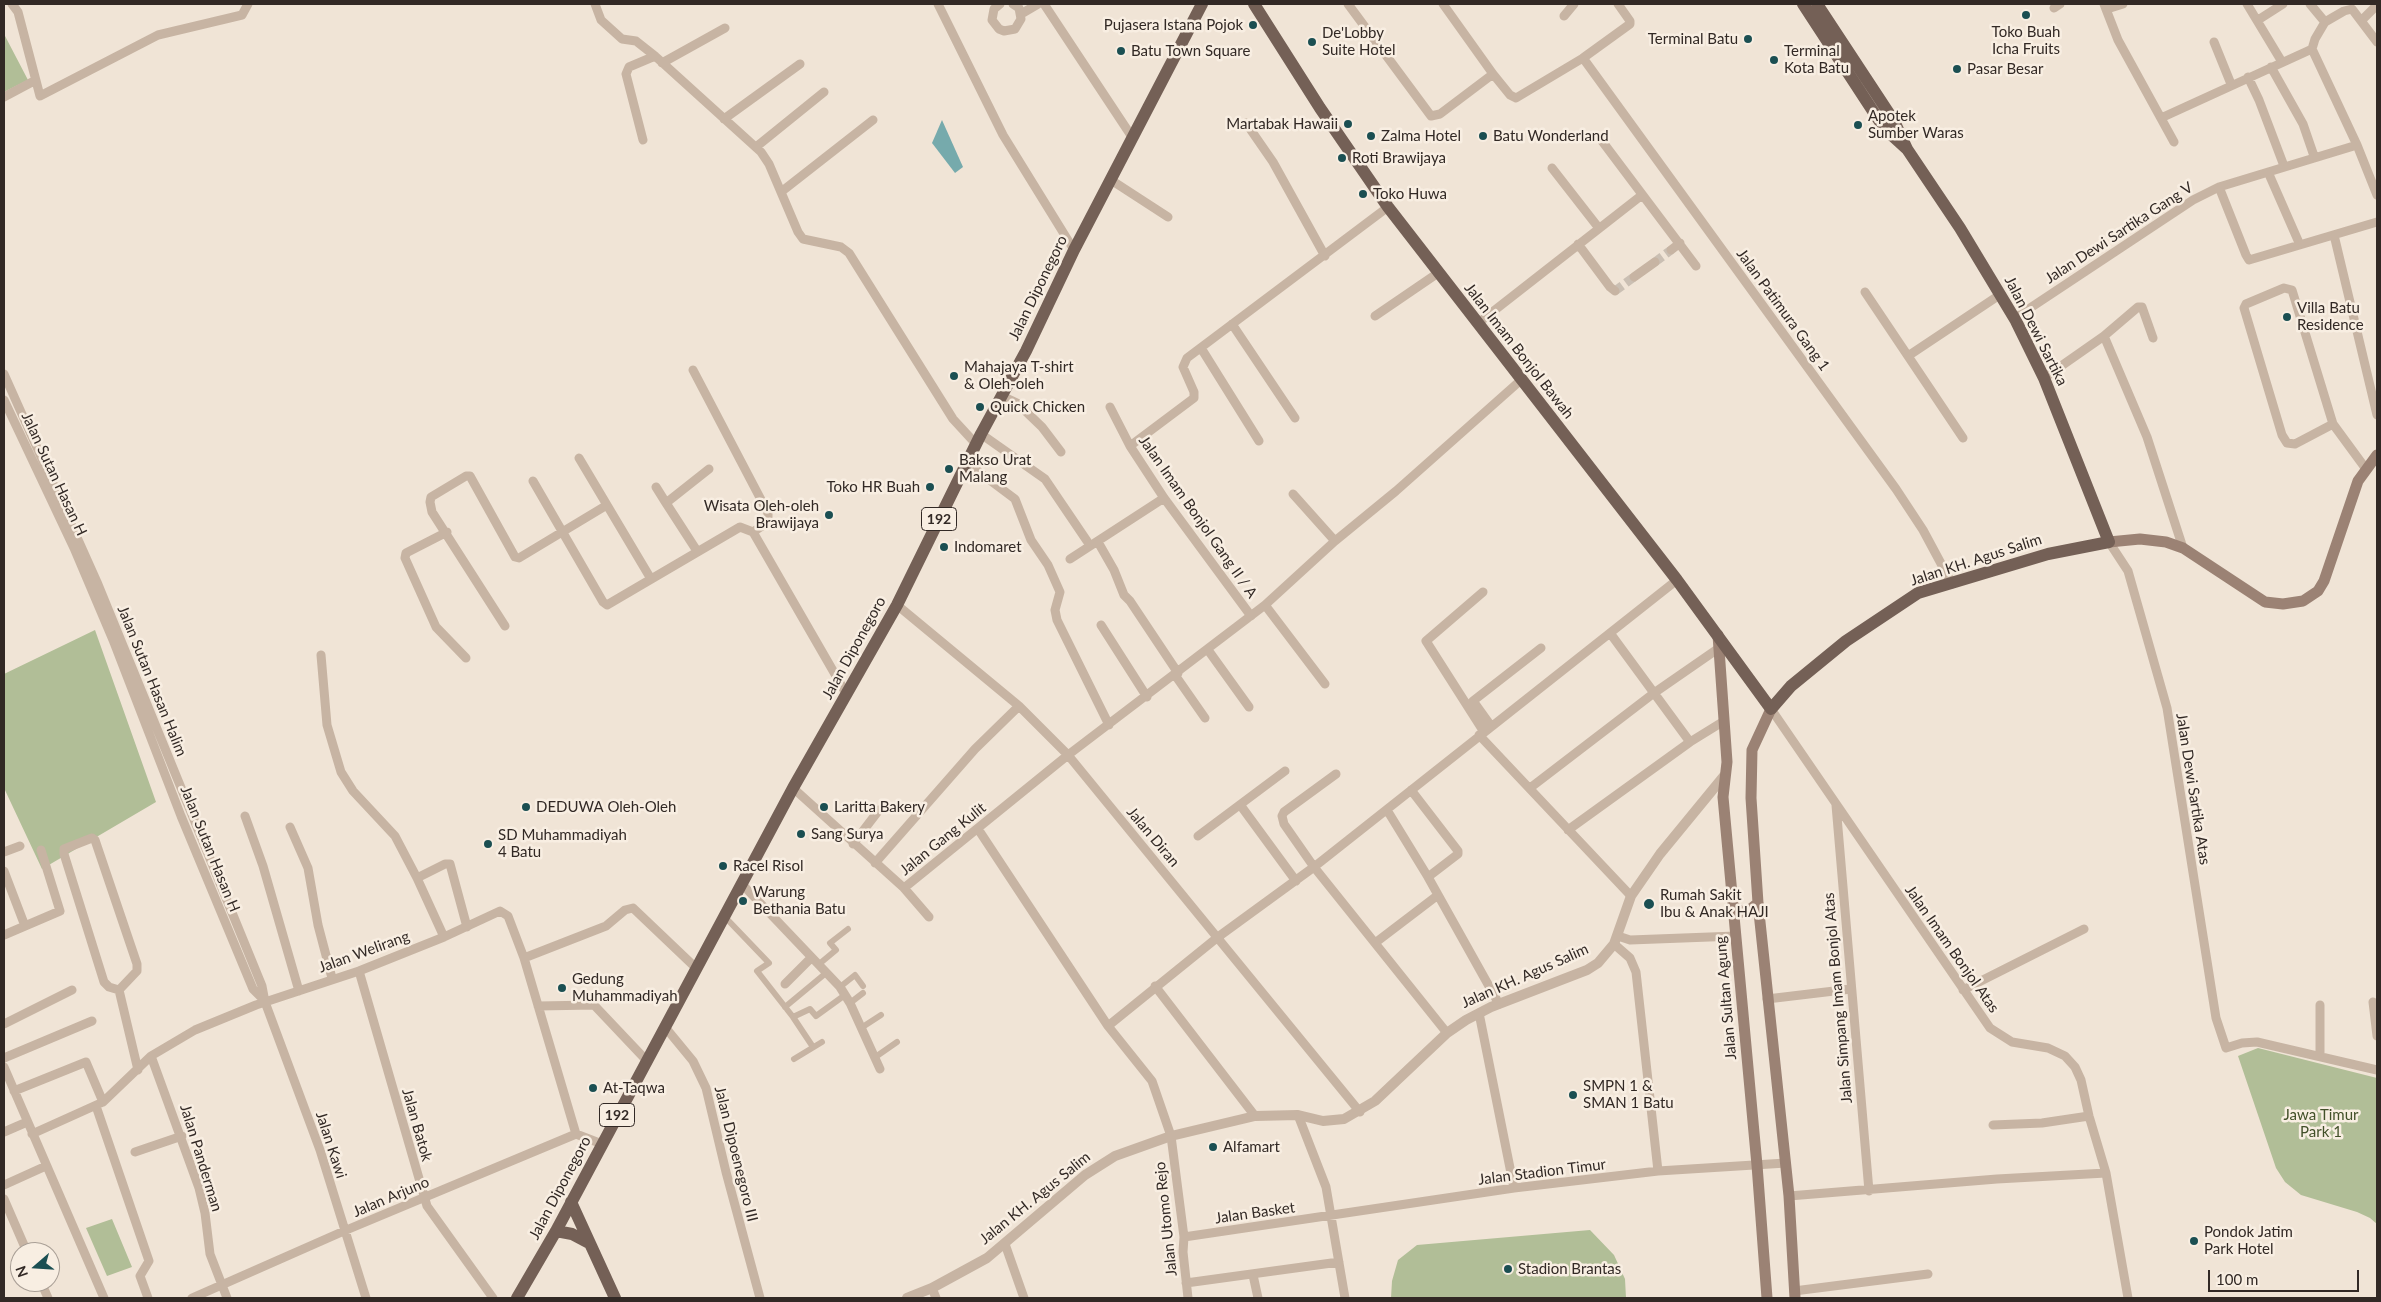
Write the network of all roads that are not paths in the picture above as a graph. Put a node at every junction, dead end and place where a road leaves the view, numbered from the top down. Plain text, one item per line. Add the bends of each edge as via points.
1 (12, 4) edge
2 (248, 4) edge
3 (595, 4) edge
4 (938, 4) edge
5 (1038, 4) edge
6 (1044, 4) edge
7 (1202, 4) edge
8 (1254, 4) edge
9 (1348, 4) edge
10 (1443, 4) edge
11 (1574, 4) edge
12 (1618, 4) edge
13 (1803, 4) edge
14 (1817, 4) edge
15 (2123, 4) edge
16 (2247, 4) edge
17 (2283, 4) edge
18 (2310, 4) edge
19 (996, 5) edge
20 (2377, 5) edge
21 (1020, 7) edge
22 (2106, 7) edge
23 (1564, 16) dead end
24 (2258, 20) junction
25 (2361, 21) junction
26 (2325, 22) junction
27 (725, 28) dead end
28 (2214, 42) dead end
29 (2377, 42) edge
30 (2312, 49) junction
31 (655, 56) junction
32 (1583, 58) junction
33 (662, 62) junction
34 (2282, 62) junction
35 (800, 64) dead end
36 (2271, 67) junction
37 (1493, 74) junction
38 (2248, 77) junction
39 (2231, 84) junction
40 (36, 86) junction
41 (824, 92) dead end
42 (4, 97) edge
43 (724, 118) junction
44 (2161, 118) junction
45 (873, 120) dead end
46 (1246, 123) dead end
47 (1132, 137) junction
48 (1599, 137) dead end
49 (643, 140) dead end
50 (2174, 142) dead end
51 (2357, 144) junction
52 (756, 147) junction
53 (1907, 150) junction
54 (2314, 156) junction
55 (2284, 166) junction
56 (1552, 168) dead end
57 (2268, 172) junction
58 (1111, 180) junction
59 (2219, 187) junction
60 (781, 192) junction
61 (1642, 195) junction
62 (2377, 195) edge
63 (1388, 207) junction
64 (1168, 217) dead end
65 (2377, 222) edge
66 (1598, 227) junction
67 (2334, 235) junction
68 (1680, 243) junction
69 (1578, 244) junction
70 (2300, 245) junction
71 (1074, 250) junction
72 (1671, 250) tunnel mouth
73 (1325, 256) junction
74 (1655, 262) tunnel mouth
75 (1696, 266) dead end
76 (1438, 274) junction
77 (1634, 277) tunnel mouth
78 (1615, 291) dead end
79 (1865, 292) dead end
80 (2001, 294) junction
81 (1375, 316) dead end
82 (2015, 318) junction
83 (1232, 324) junction
84 (1477, 324) junction
85 (2104, 336) junction
86 (2153, 338) dead end
87 (1201, 348) junction
88 (1908, 356) junction
89 (693, 370) dead end
90 (4, 374) edge
91 (2044, 378) junction
92 (1521, 380) junction
93 (7, 389) edge
94 (1002, 396) junction
95 (4, 400) edge
96 (1110, 407) dead end
97 (2377, 415) edge
98 (1295, 418) dead end
99 (2333, 424) junction
100 (1963, 438) dead end
101 (979, 439) junction
102 (1259, 441) dead end
103 (1130, 446) junction
104 (1061, 452) dead end
105 (2377, 454) edge
106 (579, 458) dead end
107 (967, 463) junction
108 (709, 469) dead end
109 (2366, 469) junction
110 (532, 481) dead end
111 (656, 488) dead end
112 (1293, 494) dead end
113 (1164, 498) junction
114 (666, 503) junction
115 (607, 505) junction
116 (447, 532) junction
117 (562, 532) junction
118 (753, 532) junction
119 (1087, 541) dead end
120 (1334, 541) junction
121 (1098, 542) junction
122 (2109, 542) junction
123 (2183, 548) junction
124 (697, 551) junction
125 (1070, 559) dead end
126 (651, 579) junction
127 (1677, 580) junction
128 (1952, 584) junction
129 (1483, 592) dead end
130 (897, 605) junction
131 (1265, 605) junction
132 (1251, 616) junction
133 (1101, 625) dead end
134 (505, 626) dead end
135 (1610, 633) junction
136 (1718, 642) junction
137 (1541, 648) dead end
138 (1208, 650) junction
139 (321, 655) dead end
140 (466, 658) dead end
141 (1177, 674) junction
142 (1746, 675) junction
143 (1721, 681) junction
144 (1325, 684) dead end
145 (1654, 693) junction
146 (847, 695) junction
147 (1146, 697) junction
148 (1019, 706) junction
149 (1249, 708) dead end
150 (1771, 709) junction
151 (1205, 718) dead end
152 (1724, 721) junction
153 (1109, 724) junction
154 (1485, 731) junction
155 (1690, 742) junction
156 (1068, 755) junction
157 (1285, 771) dead end
158 (1336, 774) dead end
159 (1724, 776) junction
160 (793, 788) junction
161 (1530, 788) junction
162 (1412, 790) junction
163 (1836, 803) junction
164 (1241, 806) junction
165 (879, 810) dead end
166 (1387, 810) junction
167 (246, 816) dead end
168 (290, 827) dead end
169 (978, 829) junction
170 (1568, 830) junction
171 (1198, 836) dead end
172 (853, 844) junction
173 (20, 846) dead end
174 (41, 850) dead end
175 (4, 852) edge
176 (875, 863) junction
177 (1314, 867) junction
178 (4, 871) edge
179 (1428, 877) junction
180 (417, 878) junction
181 (1296, 881) junction
182 (741, 883) junction
183 (904, 888) junction
184 (1438, 895) junction
185 (1631, 896) junction
186 (1758, 903) junction
187 (1733, 906) junction
188 (723, 915) junction
189 (929, 917) dead end
190 (24, 926) junction
191 (468, 926) junction
192 (848, 929) dead end
193 (2084, 929) dead end
194 (4, 935) edge
195 (1218, 936) junction
196 (1736, 936) junction
197 (444, 937) junction
198 (1616, 940) junction
199 (1375, 943) junction
200 (524, 958) junction
201 (815, 961) junction
202 (696, 968) junction
203 (358, 971) junction
204 (826, 972) junction
205 (332, 978) junction
206 (785, 984) dead end
207 (1155, 986) junction
208 (1851, 989) junction
209 (72, 990) dead end
210 (119, 990) junction
211 (1963, 990) junction
212 (299, 991) junction
213 (845, 995) junction
214 (1767, 999) junction
215 (265, 1002) junction
216 (2373, 1002) dead end
217 (1499, 1004) junction
218 (2320, 1005) dead end
219 (538, 1006) junction
220 (785, 1007) junction
221 (1479, 1013) junction
222 (881, 1015) dead end
223 (793, 1017) junction
224 (92, 1021) dead end
225 (4, 1024) edge
226 (1108, 1026) junction
227 (665, 1028) junction
228 (861, 1028) junction
229 (1446, 1033) junction
230 (2377, 1036) edge
231 (822, 1042) dead end
232 (897, 1042) dead end
233 (813, 1047) junction
234 (2320, 1055) junction
235 (151, 1056) junction
236 (4, 1058) edge
237 (874, 1058) junction
238 (794, 1060) dead end
239 (647, 1061) junction
240 (4, 1067) edge
241 (880, 1069) dead end
242 (138, 1070) junction
243 (2377, 1070) edge
244 (6, 1079) edge
245 (14, 1091) junction
246 (99, 1104) junction
247 (1360, 1112) junction
248 (1298, 1115) junction
249 (1255, 1116) junction
250 (2089, 1116) junction
251 (27, 1122) junction
252 (1993, 1125) dead end
253 (4, 1132) edge
254 (32, 1134) junction
255 (576, 1134) junction
256 (182, 1136) junction
257 (1171, 1136) junction
258 (602, 1144) junction
259 (135, 1152) dead end
260 (1786, 1163) junction
261 (1757, 1164) junction
262 (46, 1166) junction
263 (1658, 1172) junction
264 (2106, 1173) junction
265 (4, 1185) edge
266 (1514, 1188) junction
267 (1869, 1191) junction
268 (1789, 1196) junction
269 (424, 1197) junction
270 (4, 1199) edge
271 (571, 1202) junction
272 (1330, 1216) junction
273 (344, 1231) junction
274 (556, 1231) junction
275 (1184, 1237) junction
276 (23, 1242) edge
277 (589, 1243) junction
278 (1006, 1244) junction
279 (1339, 1262) junction
280 (1928, 1274) dead end
281 (1253, 1275) junction
282 (1186, 1283) junction
283 (222, 1285) junction
284 (932, 1288) junction
285 (1795, 1295) edge
286 (104, 1298) edge
287 (148, 1298) edge
288 (192, 1298) edge
289 (226, 1298) edge
290 (366, 1298) edge
291 (493, 1298) edge
292 (516, 1298) edge
293 (614, 1298) edge
294 (760, 1298) edge
295 (907, 1298) edge
296 (936, 1298) edge
297 (1024, 1298) edge
298 (1188, 1298) edge
299 (1258, 1298) edge
300 (1345, 1298) edge
301 (1767, 1298) edge
302 (2128, 1298) edge

1 - 40 street via 18,12
2 - 40 street via 242,15 158,35 40,96
3 - 31 street via 601,20 622,39 636,41
4 - 71 street via 1003,135
5 - 21 street
6 - 47 street
7 - 47 main road, Jalan Diponegoro / 192
8 - 63 main road, Jalan Imam Bonjol Bawah
9 - 37 street via 1431,116 1440,114
10 - 37 street
11 - 23 street
12 - 32 street via 1630,24
13 - 53 main road, Jalan Dewi Sartika via 1884,128
14 - 53 main road, Jalan Dewi Sartika via 1894,121
15 - 22 street
16 - 24 street
17 - 24 street
18 - 26 street
19 - 21 street via 992,14 995,25 1004,31 1019,25
20 - 25 street
22 - 44 street via 2118,40
24 - 34 street
25 - 26 street via 2350,9
25 - 29 street
26 - 30 street
27 - 33 street
28 - 39 street
30 - 34 street
30 - 51 street
31 - 33 street
31 - 49 street via 626,70
32 - 37 street via 1516,98
32 - 128 street, Jalan Patimura Gang 1 via 1896,489 1938,554
33 - 43 street
34 - 36 street
35 - 43 street
36 - 38 street
36 - 54 street via 2303,124
38 - 39 street
38 - 55 street
39 - 44 street
40 - 42 street
41 - 52 street
43 - 52 street
44 - 50 street
45 - 60 street
46 - 73 street via 1262,143
47 - 58 main road, Jalan Diponegoro / 192
48 - 61 street
51 - 54 street, Jalan Dewi Sartika Gang V
51 - 62 street
52 - 60 street via 769,164
53 - 80 main road, Jalan Dewi Sartika
54 - 55 street, Jalan Dewi Sartika Gang V
55 - 57 street, Jalan Dewi Sartika Gang V
56 - 66 street
57 - 59 street, Jalan Dewi Sartika Gang V
57 - 70 street
58 - 64 street
58 - 71 main road, Jalan Diponegoro / 192
59 - 70 street via 2250,260
59 - 82 street, Jalan Dewi Sartika Gang V via 2180,208
60 - 101 street via 803,238 841,247 849,253 953,419
61 - 66 street
61 - 68 street
63 - 73 street
63 - 76 main road, Jalan Imam Bonjol Bawah
65 - 67 street
66 - 69 street
67 - 70 street
67 - 97 street
68 - 72 street
68 - 75 street
69 - 78 street
69 - 84 street
71 - 94 main road, Jalan Diponegoro / 192
73 - 83 street
74 - 77 street
76 - 81 street
76 - 84 main road, Jalan Imam Bonjol Bawah
79 - 88 street
80 - 82 main road, Jalan Dewi Sartika
80 - 88 street
82 - 91 main road, Jalan Dewi Sartika
83 - 87 street
83 - 98 street
84 - 92 main road, Jalan Imam Bonjol Bawah
85 - 86 street via 2140,307
85 - 91 street
85 - 123 street via 2147,437
87 - 102 street
87 - 103 street via 1183,364 1194,398
88 - 100 street
89 - 118 street via 768,513 768,522
90 - 93 street, Jalan Sutan Hasan Halim
91 - 122 main road, Jalan Dewi Sartika
92 - 120 street, Jalan Gang Kulit via 1396,491
92 - 127 main road, Jalan Imam Bonjol Bawah
93 - 215 street, Jalan Sutan Hasan Halim via 98,582 262,986
94 - 101 main road, Jalan Diponegoro / 192
94 - 104 street via 1017,403 1042,427
95 - 215 street, Jalan Sutan Hasan H via 78,557 180,816 253,989
96 - 103 street, Jalan Imam Bonjol Gang II / A
99 - 99 street via 2292,290 2284,288 2244,306 2287,443 2295,444
99 - 109 street
101 - 107 main road, Jalan Diponegoro / 192
101 - 119 street via 1045,479
103 - 113 street, Jalan Imam Bonjol Gang II / A
105 - 109 main road
106 - 115 street
107 - 130 main road, Jalan Diponegoro / 192
107 - 153 street via 1015,499 1031,540 1060,592 1055,610 1057,620
108 - 114 street
109 - 123 main road via 2355,490 2324,582 2318,591 2303,600 2283,604 2266,602
110 - 117 street
111 - 114 street
112 - 120 street
113 - 121 street
113 - 132 street, Jalan Imam Bonjol Gang II / A
114 - 124 street
115 - 117 street
115 - 126 street
116 - 117 street via 432,512 430,500 466,476 474,480 515,557 522,557
116 - 134 street
116 - 140 street via 406,553 405,558 436,627
117 - 126 street via 603,602 607,604
118 - 124 street via 740,527
118 - 146 street
120 - 131 street, Jalan Gang Kulit
121 - 125 street
121 - 141 street via 1124,595
122 - 123 main road via 2154,539
122 - 128 main road, Jalan KH. Agus Salim via 2048,554
122 - 234 street, Jalan Dewi Sartika Atas via 2130,578 2167,708 2216,1018 2226,1048 2257,1042
124 - 126 street
127 - 135 street
127 - 136 main road, Jalan Imam Bonjol Bawah
128 - 150 main road, Jalan KH. Agus Salim via 1918,593 1846,640 1780,696
129 - 154 street via 1426,640
130 - 146 main road, Jalan Diponegoro / 192
130 - 148 street, Jalan Diran
131 - 132 street, Jalan Gang Kulit
131 - 144 street
132 - 138 street, Jalan Gang Kulit
133 - 147 street
135 - 145 street
135 - 154 street
136 - 142 main road, Jalan Imam Bonjol Bawah
136 - 143 main road, Jalan Sultan Agung
136 - 145 street
137 - 154 street via 1473,701
138 - 141 street, Jalan Gang Kulit
138 - 149 street
139 - 180 street via 327,724 341,772 353,792 395,836
141 - 147 street, Jalan Gang Kulit
141 - 151 street
142 - 143 main road via 1730,670
142 - 150 main road, Jalan Imam Bonjol Bawah
143 - 152 main road, Jalan Sultan Agung
145 - 155 street
145 - 161 street
146 - 160 main road, Jalan Diponegoro / 192
147 - 153 street, Jalan Gang Kulit
148 - 156 street, Jalan Diran
148 - 176 street via 974,749
150 - 163 street, Jalan Imam Bonjol Atas
150 - 186 main road via 1757,736 1750,767
152 - 155 street
152 - 159 main road, Jalan Sultan Agung via 1727,762
153 - 156 street, Jalan Gang Kulit
154 - 161 street
154 - 162 street
155 - 170 street
156 - 169 street, Jalan Gang Kulit
156 - 195 street, Jalan Diran
157 - 164 street
158 - 177 street via 1282,816 1284,824
159 - 185 street, Jalan KH. Agus Salim via 1660,854
159 - 187 main road, Jalan Sultan Agung
160 - 172 street, Jalan Gang Kulit
160 - 182 main road, Jalan Diponegoro / 192
161 - 170 street
162 - 166 street
162 - 179 street via 1458,851
163 - 208 street, Jalan Simpang Imam Bonjol Atas
163 - 211 street, Jalan Imam Bonjol Atas
164 - 171 street
164 - 181 street
165 - 172 street
166 - 177 street
166 - 179 street
167 - 212 street
168 - 205 street via 308,868
169 - 183 street, Jalan Gang Kulit
169 - 226 street, Jalan Utomo Rejo
170 - 185 street
172 - 176 street, Jalan Gang Kulit
173 - 175 street
174 - 190 street via 60,911
176 - 183 street, Jalan Gang Kulit
177 - 181 street
177 - 199 street
178 - 190 street
179 - 184 street
180 - 191 street via 450,864
180 - 197 street
181 - 195 street
182 - 188 main road, Jalan Diponegoro / 192
182 - 201 street
183 - 189 street
184 - 199 street
184 - 217 street
185 - 198 street, Jalan KH. Agus Salim
186 - 187 main road via 1747,912
186 - 214 main road
187 - 196 main road, Jalan Sultan Agung
188 - 202 main road, Jalan Diponegoro / 192
188 - 220 street via 769,963 757,971
190 - 194 street
191 - 197 street, Jalan Welirang
191 - 200 street, Jalan Welirang via 500,911 505,912
192 - 201 street via 830,943 836,950
193 - 211 street
195 - 207 street
195 - 247 street, Jalan Diran
196 - 198 street
196 - 261 main road, Jalan Sultan Agung
197 - 203 street, Jalan Welirang
198 - 217 street, Jalan KH. Agus Salim via 1598,963 1587,970
198 - 263 street via 1636,972
199 - 229 street
200 - 202 street via 606,926 624,910 633,908
200 - 219 street, Jalan Welirang
201 - 204 street
201 - 206 street
202 - 227 main road, Jalan Diponegoro / 192
203 - 205 street, Jalan Welirang
203 - 269 street, Jalan Batok
204 - 213 street
204 - 220 street
205 - 212 street, Jalan Welirang
207 - 226 street
207 - 249 street
208 - 214 street
208 - 267 street, Jalan Simpang Imam Bonjol Atas
209 - 225 street
210 - 210 street via 137,971 137,964 96,840 92,838 64,849 64,854 104,982
210 - 242 street
211 - 250 street, Jalan Imam Bonjol Atas via 1995,1033 2012,1042 2048,1048 2065,1056 2081,1080
212 - 215 street, Jalan Welirang
213 - 213 street via 855,975 863,989
213 - 223 street via 816,1016 810,1009
213 - 228 street
214 - 260 main road
215 - 235 street, Jalan Welirang via 204,1025
215 - 273 street, Jalan Kawi via 320,1150
216 - 230 street
217 - 221 street, Jalan KH. Agus Salim
218 - 234 street
219 - 239 street via 594,1004
219 - 255 street, Jalan Welirang
220 - 223 street
221 - 229 street, Jalan KH. Agus Salim
221 - 266 street
222 - 228 street
223 - 233 street
224 - 236 street
226 - 257 street, Jalan Utomo Rejo via 1152,1080
227 - 239 main road, Jalan Diponegoro / 192
227 - 294 street, Jalan Dipoenegoro III via 693,1061 706,1088
228 - 237 street
229 - 247 street, Jalan KH. Agus Salim
231 - 233 street
232 - 237 street
233 - 238 street
234 - 243 street
235 - 242 street, Jalan Welirang
235 - 256 street, Jalan Panderman
237 - 241 street
239 - 258 main road, Jalan Diponegoro / 192
240 - 244 street
242 - 246 street, Jalan Welirang
244 - 245 street
245 - 246 street via 86,1062
245 - 251 street
246 - 254 street, Jalan Welirang
246 - 287 street via 149,1261 140,1276
247 - 248 street, Jalan KH. Agus Salim via 1344,1119 1323,1121
248 - 249 street, Jalan KH. Agus Salim
248 - 272 street via 1321,1173
249 - 257 street, Jalan KH. Agus Salim
250 - 252 street via 2042,1124
250 - 264 street, Jalan Imam Bonjol Atas
251 - 253 street
251 - 254 street
254 - 262 street
255 - 258 street
255 - 269 street, Jalan Arjuno
256 - 259 street
256 - 283 street, Jalan Panderman via 202,1200 210,1254
257 - 275 street, Jalan Utomo Rejo
257 - 278 street, Jalan KH. Agus Salim via 1099,1165
258 - 271 main road, Jalan Diponegoro / 192
260 - 261 street, Jalan Stadion Timur
260 - 268 main road
261 - 263 street, Jalan Stadion Timur
261 - 301 main road, Jalan Sultan Agung
262 - 265 street
262 - 286 street
263 - 266 street, Jalan Stadion Timur
264 - 267 street
264 - 302 street, Jalan Imam Bonjol Atas
266 - 272 street, Jalan Stadion Timur
267 - 268 street
268 - 285 main road
269 - 273 street, Jalan Arjuno
269 - 291 street, Jalan Batok via 432,1214
270 - 276 street
271 - 274 main road, Jalan Diponegoro / 192
271 - 277 main road
272 - 275 street, Jalan Basket
272 - 279 street
273 - 283 street, Jalan Arjuno
273 - 290 street, Jalan Kawi
274 - 277 main road via 572,1234
274 - 292 main road, Jalan Diponegoro / 192
275 - 282 street, Jalan Utomo Rejo
277 - 293 main road
278 - 284 street, Jalan KH. Agus Salim via 981,1262
278 - 297 street
279 - 281 street
279 - 300 street
280 - 285 street
281 - 282 street
281 - 299 street
282 - 298 street, Jalan Utomo Rejo
283 - 288 street, Jalan Arjuno
283 - 289 street, Jalan Panderman
284 - 295 street, Jalan KH. Agus Salim
284 - 296 street

